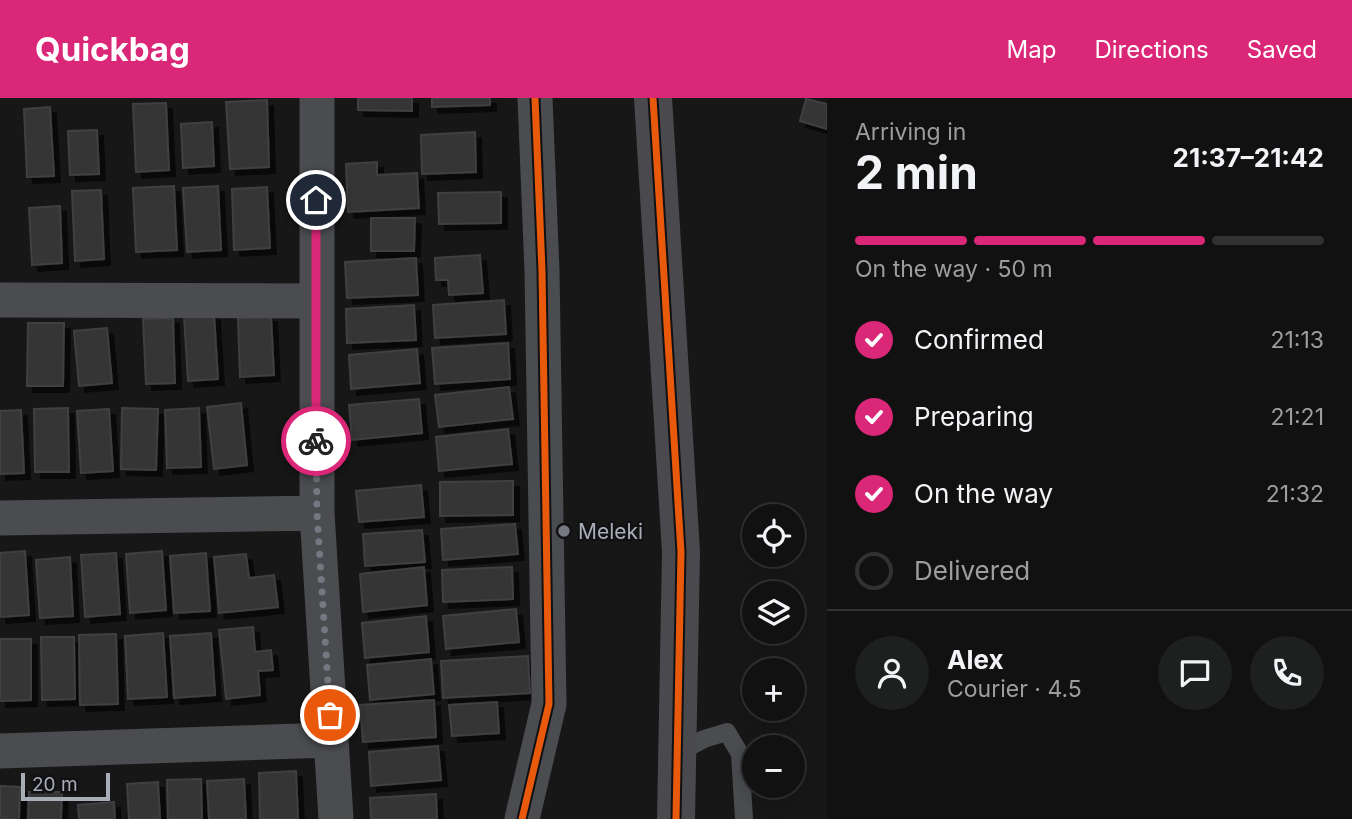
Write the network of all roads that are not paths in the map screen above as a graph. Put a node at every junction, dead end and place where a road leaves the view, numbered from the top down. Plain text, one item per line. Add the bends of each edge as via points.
1 (317, 98) edge
2 (535, 98) edge
3 (653, 98) edge
4 (0, 300) edge
5 (316, 301) junction
6 (317, 513) junction
7 (0, 518) edge
8 (331, 740) junction
9 (0, 751) edge
10 (676, 754) junction
11 (336, 819) edge
12 (522, 819) edge
13 (676, 819) edge
14 (744, 819) edge

1 - 5 street
2 - 12 street via 550,575 549,704
3 - 10 street via 681,552
4 - 5 street
5 - 6 street
6 - 7 street
6 - 8 street
8 - 9 street
8 - 11 street
10 - 13 street
10 - 14 lane via 727,732 740,754

